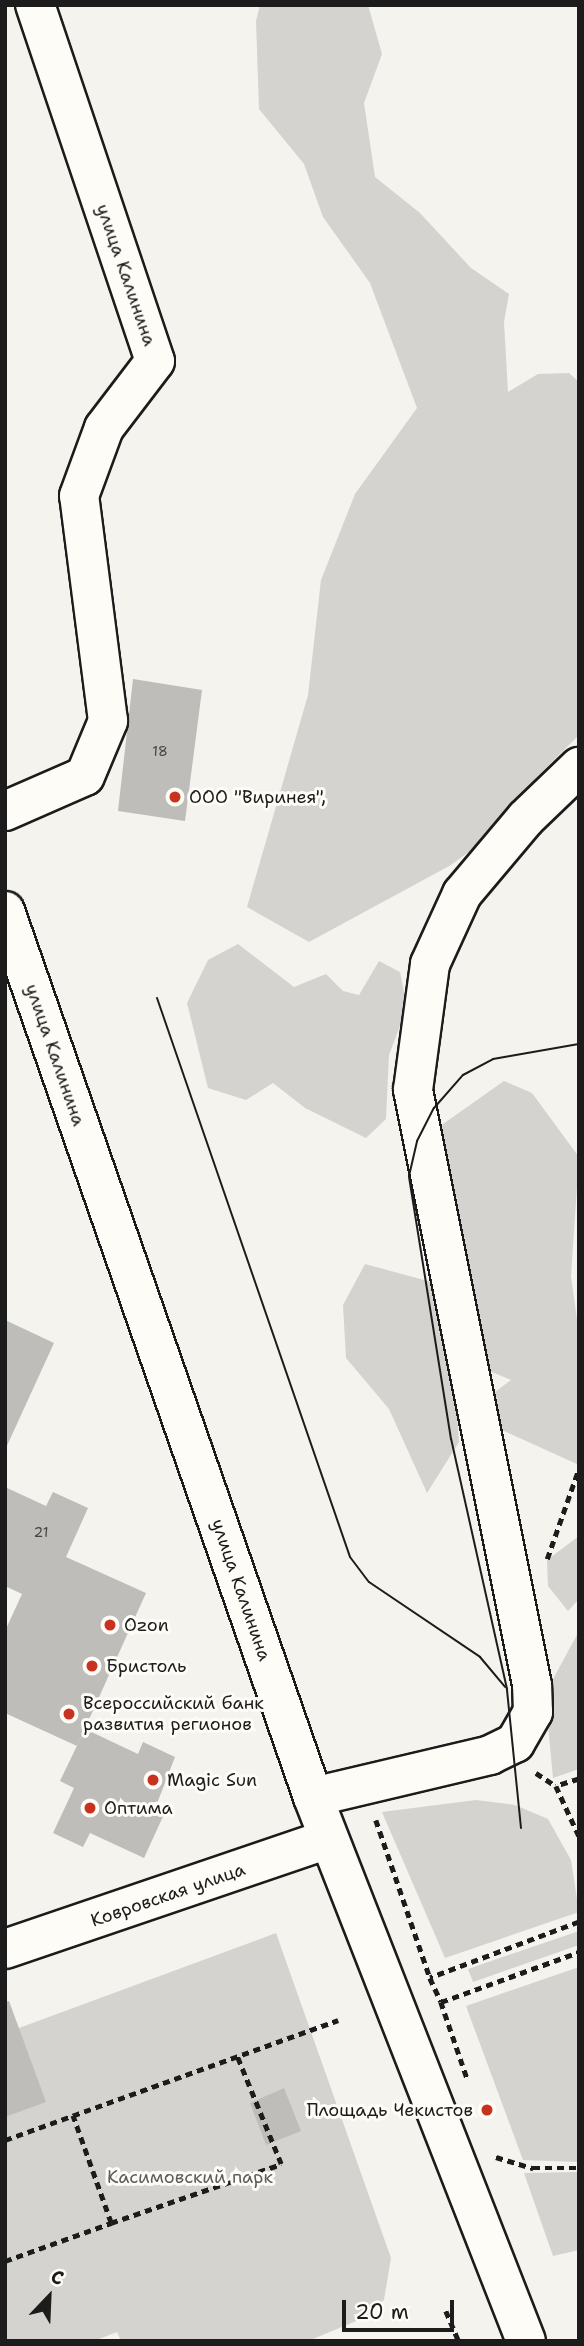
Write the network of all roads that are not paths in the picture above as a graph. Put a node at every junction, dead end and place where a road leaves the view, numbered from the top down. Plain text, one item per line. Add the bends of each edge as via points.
1 (35, 5) edge
2 (579, 767) edge
3 (5, 811) edge
4 (5, 911) edge
5 (313, 1797) junction
6 (328, 1839) junction
7 (5, 1949) edge
8 (526, 2341) edge

1 - 3 street, улица Калинина via 155,361 104,428 79,496 108,721 85,776
2 - 5 street via 526,818 462,894 430,964 413,1090 532,1685 533,1712 515,1742 490,1755
4 - 5 street, улица Калинина
5 - 6 street, улица Калинина
6 - 7 street, Ковровская улица
6 - 8 street, улица Калинина

